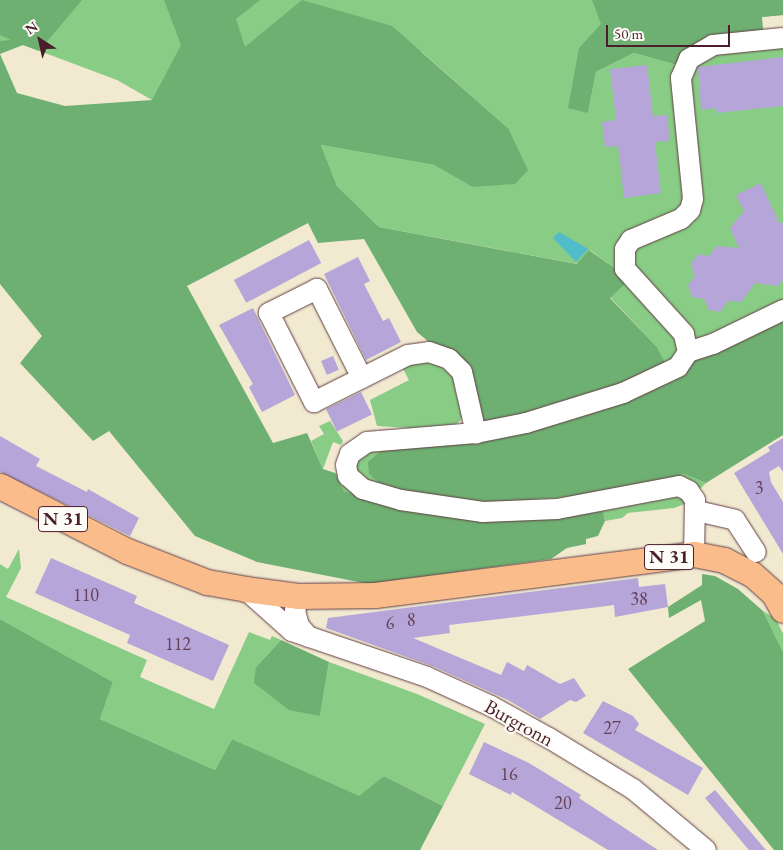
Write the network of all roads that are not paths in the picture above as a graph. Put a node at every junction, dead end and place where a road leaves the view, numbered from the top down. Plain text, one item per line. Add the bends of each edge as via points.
1 (783, 38) edge
2 (783, 310) edge
3 (688, 352) junction
4 (362, 378) junction
5 (476, 433) junction
6 (0, 486) edge
7 (697, 511) junction
8 (756, 552) dead end
9 (694, 554) junction
10 (245, 589) junction
11 (291, 595) junction
12 (783, 610) edge
13 (279, 621) junction
14 (309, 637) junction
15 (706, 850) edge

1 - 3 street via 713,45 689,59 681,78 693,199 690,210 681,219 631,240 624,249 625,269 684,334
2 - 3 street via 713,344
3 - 5 street via 678,367 624,393 542,419
4 - 4 street via 314,402 269,313 317,289
4 - 5 street via 408,355 429,352 449,359 462,372
5 - 7 street via 367,442 350,454 346,465 348,476 363,489 401,500 483,512 556,509 679,486 689,491
6 - 10 main road, N 31 via 128,551 207,582
7 - 8 street via 735,520
7 - 9 street
9 - 11 main road, N 31 via 375,596
9 - 12 main road, N 31 via 724,560 752,574 774,594
10 - 11 main road, N 31
10 - 13 street, Burgronn
11 - 13 street
11 - 14 street via 297,618
13 - 14 street, Burgronn via 292,631
14 - 15 street, Burgronn via 427,677 491,706 633,789

